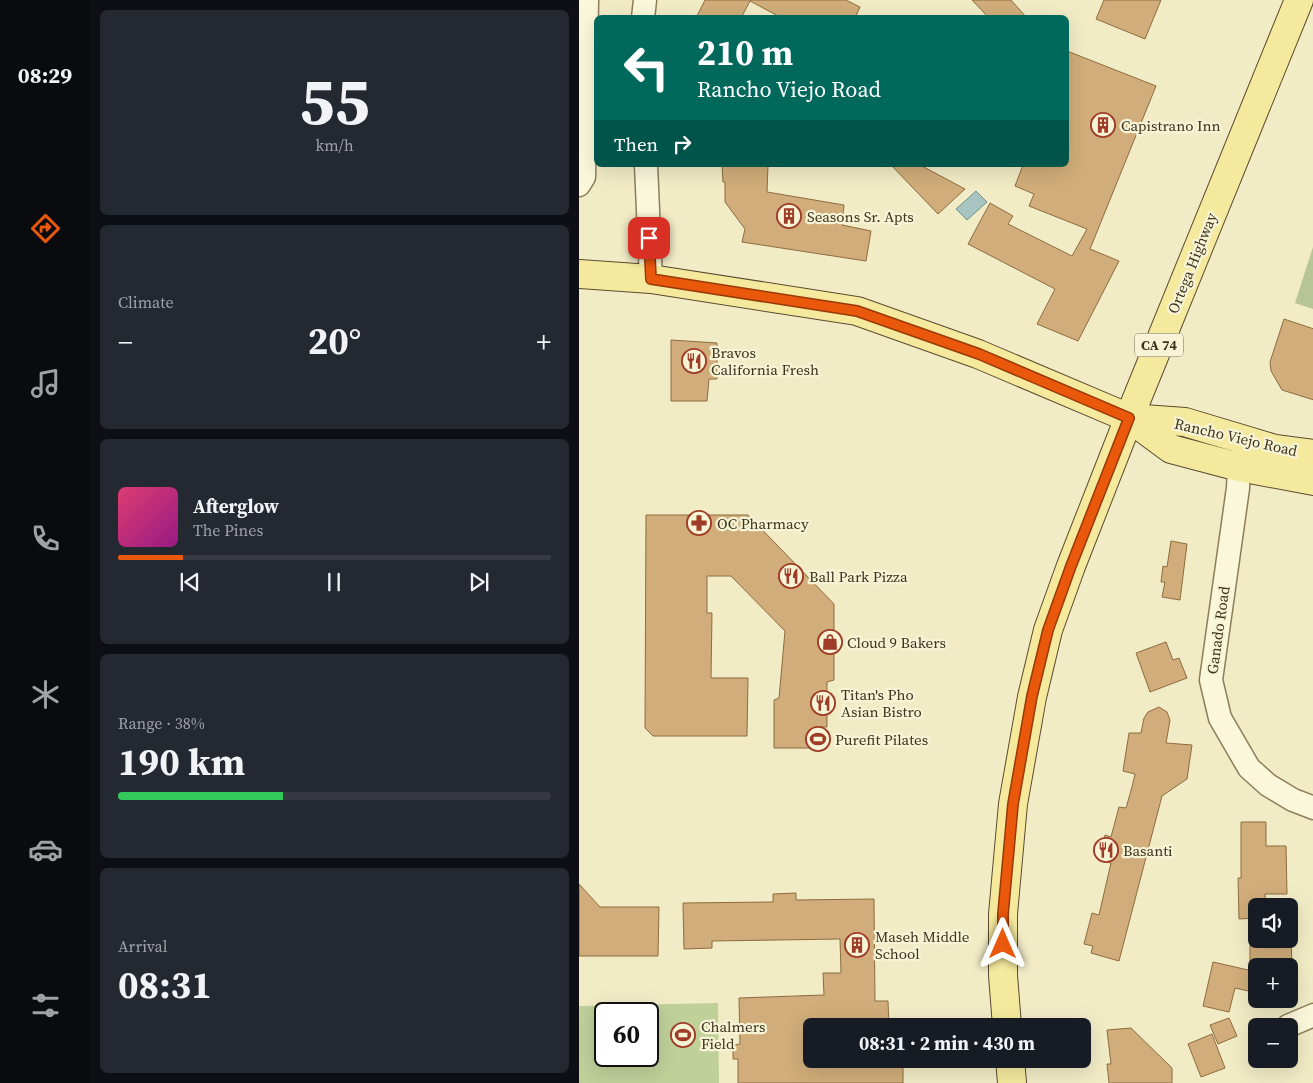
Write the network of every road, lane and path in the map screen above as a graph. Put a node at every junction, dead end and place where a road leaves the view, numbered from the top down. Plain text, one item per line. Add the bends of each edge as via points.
1 (587, 0) edge
2 (645, 0) edge
3 (1299, 0) edge
4 (643, 15) edge
5 (646, 167) edge
6 (579, 185) edge
7 (579, 274) edge
8 (651, 279) junction
9 (1129, 418) junction
10 (1247, 441) junction
11 (1313, 454) edge
12 (1239, 467) junction
13 (1313, 481) edge
14 (1313, 808) edge
15 (1313, 1016) edge
16 (1006, 1018) edge
17 (1298, 1022) edge
18 (1011, 1068) edge
19 (1012, 1083) edge

1 - 6 street via 584,177
2 - 4 street
3 - 9 main road, Ortega Highway / CA 74
5 - 8 street
7 - 8 main road, Rancho Viejo Road
8 - 9 main road, Rancho Viejo Road via 857,311 979,354
9 - 10 main road, Rancho Viejo Road via 1185,422
9 - 12 main road, Rancho Viejo Road via 1171,449
9 - 16 main road, Ortega Highway / CA 74 via 1048,630 1032,696 1013,804 1003,914
10 - 11 main road, Rancho Viejo Road
10 - 12 street, Ganado Road
12 - 13 main road, Rancho Viejo Road
12 - 14 street, Ganado Road via 1211,680 1220,718 1249,768 1268,785
15 - 17 street
18 - 19 main road

